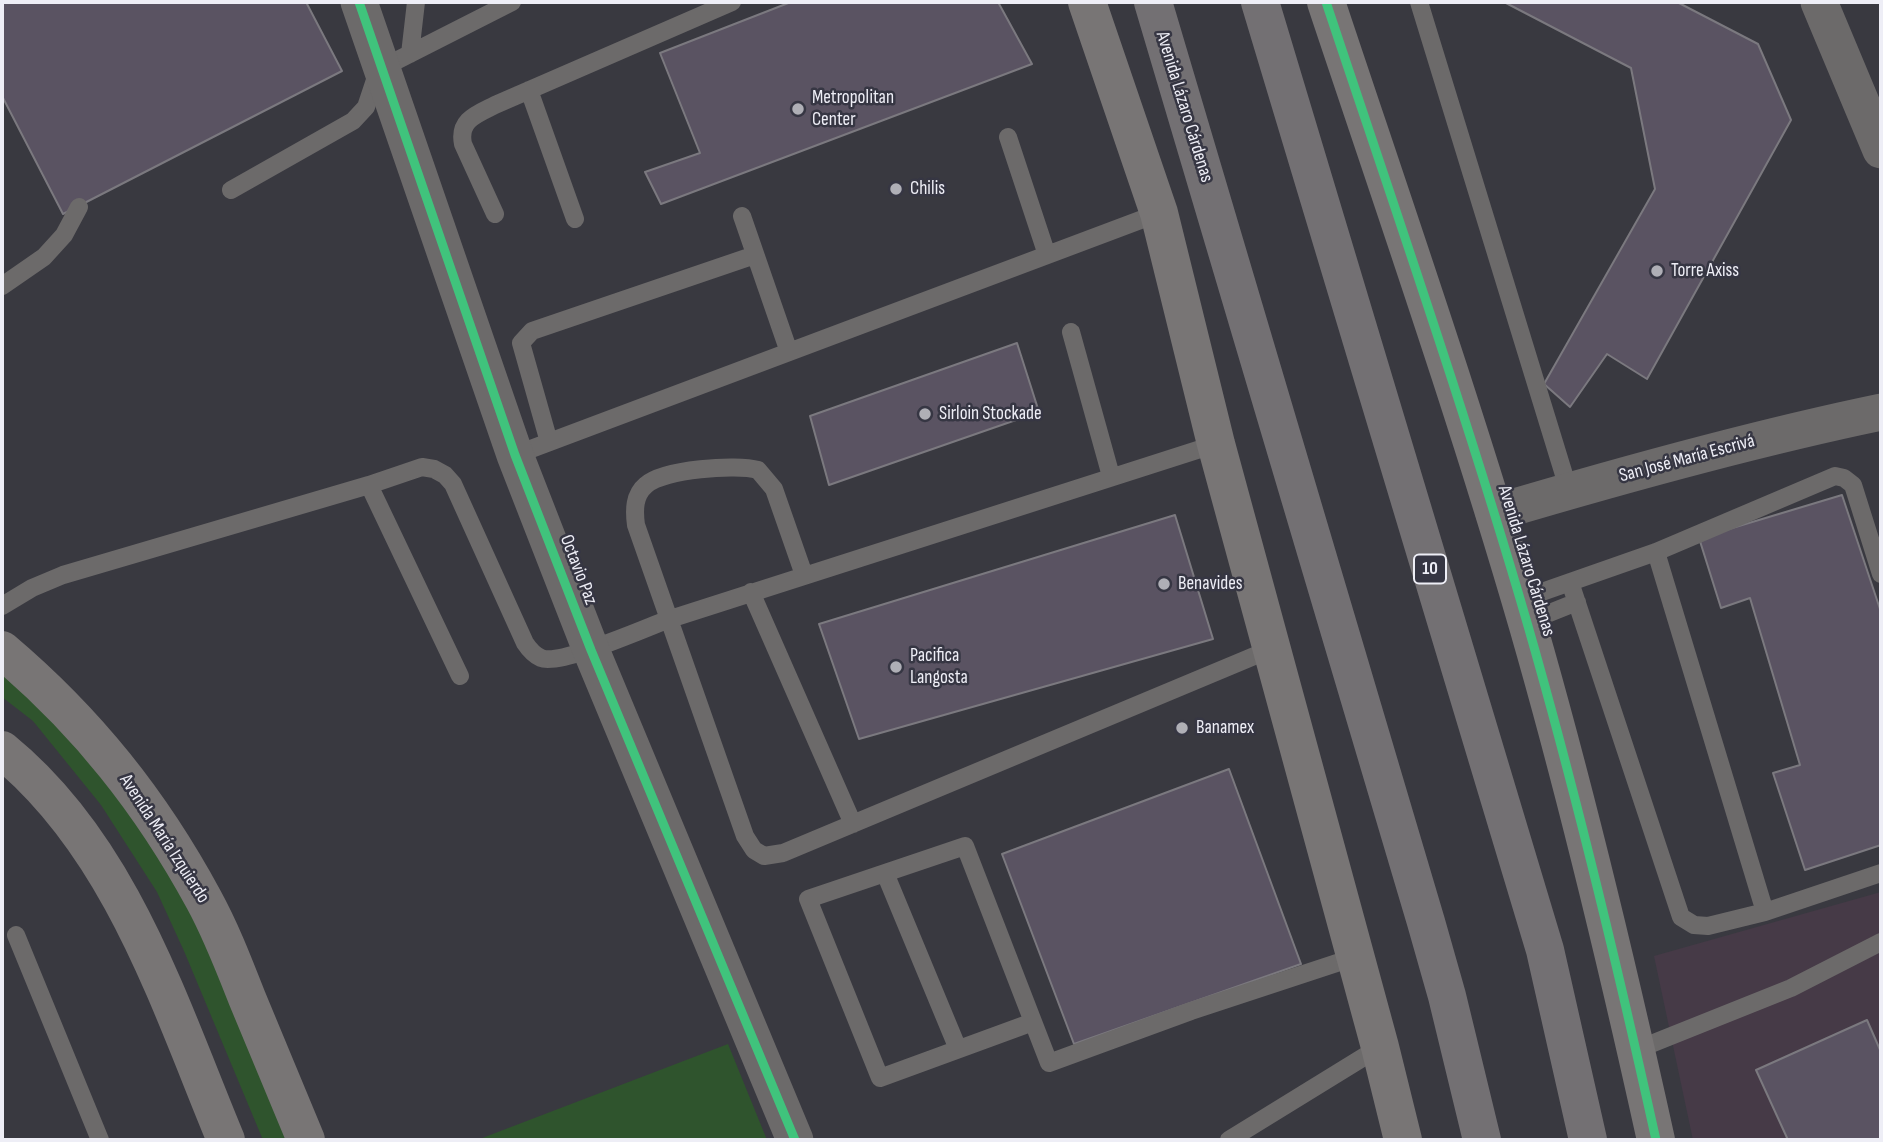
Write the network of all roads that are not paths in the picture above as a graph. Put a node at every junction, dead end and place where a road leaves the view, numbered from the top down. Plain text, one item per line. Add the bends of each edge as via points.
1 (359, 2) edge
2 (416, 2) edge
3 (512, 2) edge
4 (732, 2) edge
5 (1087, 2) edge
6 (1153, 2) edge
7 (1260, 2) edge
8 (1326, 2) edge
9 (1419, 2) edge
10 (1819, 2) edge
11 (396, 61) junction
12 (529, 90) junction
13 (1008, 137) dead end
14 (1881, 150) edge
15 (230, 190) dead end
16 (79, 207) dead end
17 (1159, 213) junction
18 (495, 214) dead end
19 (742, 216) dead end
20 (575, 219) dead end
21 (1047, 255) junction
22 (755, 256) junction
23 (2, 286) edge
24 (1071, 332) dead end
25 (789, 352) junction
26 (1881, 412) edge
27 (549, 442) junction
28 (1216, 444) junction
29 (514, 455) junction
30 (1111, 476) junction
31 (369, 485) junction
32 (1569, 491) junction
33 (1494, 513) junction
34 (1656, 552) junction
35 (1881, 574) edge
36 (804, 575) junction
37 (1570, 582) junction
38 (751, 592) junction
39 (1577, 602) junction
40 (2, 606) edge
41 (1523, 611) junction
42 (667, 620) junction
43 (1271, 649) junction
44 (2, 650) edge
45 (591, 650) junction
46 (460, 676) dead end
47 (2, 750) edge
48 (853, 824) junction
49 (885, 873) junction
50 (1881, 873) edge
51 (1765, 912) junction
52 (16, 935) dead end
53 (1881, 942) edge
54 (1355, 957) junction
55 (1033, 1022) junction
56 (1380, 1047) junction
57 (958, 1049) junction
58 (1636, 1050) junction
59 (100, 1140) edge
60 (226, 1140) edge
61 (306, 1140) edge
62 (795, 1140) edge
63 (1229, 1140) edge
64 (1404, 1140) edge
65 (1482, 1140) edge
66 (1588, 1140) edge
67 (1656, 1140) edge

1 - 11 street, Octavio Paz
2 - 11 lane
3 - 11 lane
4 - 12 lane
5 - 17 street
6 - 65 highway, Avenida Lázaro Cárdenas via 1419,897
7 - 66 highway, 10 via 1545,950
8 - 33 street, Avenida Lázaro Cárdenas
9 - 32 lane
10 - 14 street
11 - 15 lane via 376,77 366,107 353,121
11 - 29 street, Octavio Paz
12 - 18 lane via 474,115 463,127 463,144
12 - 20 lane
13 - 21 lane
16 - 23 lane via 64,235 44,257
17 - 21 lane
17 - 28 street
19 - 22 lane
21 - 25 lane
22 - 25 lane
22 - 27 lane via 524,337 521,343
24 - 30 lane
25 - 27 lane
26 - 32 street, San José María Escrivá
27 - 29 lane
28 - 30 lane
28 - 43 street
29 - 45 street, Octavio Paz
30 - 36 lane
31 - 40 lane via 63,575
31 - 45 lane via 422,467 445,475 460,495 531,652 548,660
31 - 46 lane
32 - 33 street, San José María Escrivá
33 - 41 street, Avenida Lázaro Cárdenas
34 - 35 lane via 1835,477 1853,485
34 - 37 lane
34 - 51 lane
36 - 38 lane
36 - 42 lane via 774,489 758,470 730,466 662,477 637,495 634,511
37 - 39 lane
37 - 41 lane
38 - 42 lane
38 - 48 lane
39 - 41 lane
39 - 51 lane via 1681,917 1708,926
41 - 58 street, Avenida Lázaro Cárdenas via 1587,840
42 - 45 lane
42 - 48 lane via 754,850 764,856 783,853
43 - 48 lane
43 - 54 street
44 - 61 street, Avenida María Izquierdo via 86,729 122,772 184,865 230,956
45 - 62 street, Octavio Paz
47 - 60 street via 79,831 119,895
49 - 55 lane via 965,846
49 - 57 lane
49 - 57 lane via 808,899 880,1079
50 - 51 lane
52 - 59 lane
53 - 58 lane via 1791,988
54 - 55 lane via 1049,1063
54 - 56 street
55 - 57 lane
56 - 63 lane
56 - 64 street
58 - 67 street, Avenida Lázaro Cárdenas

